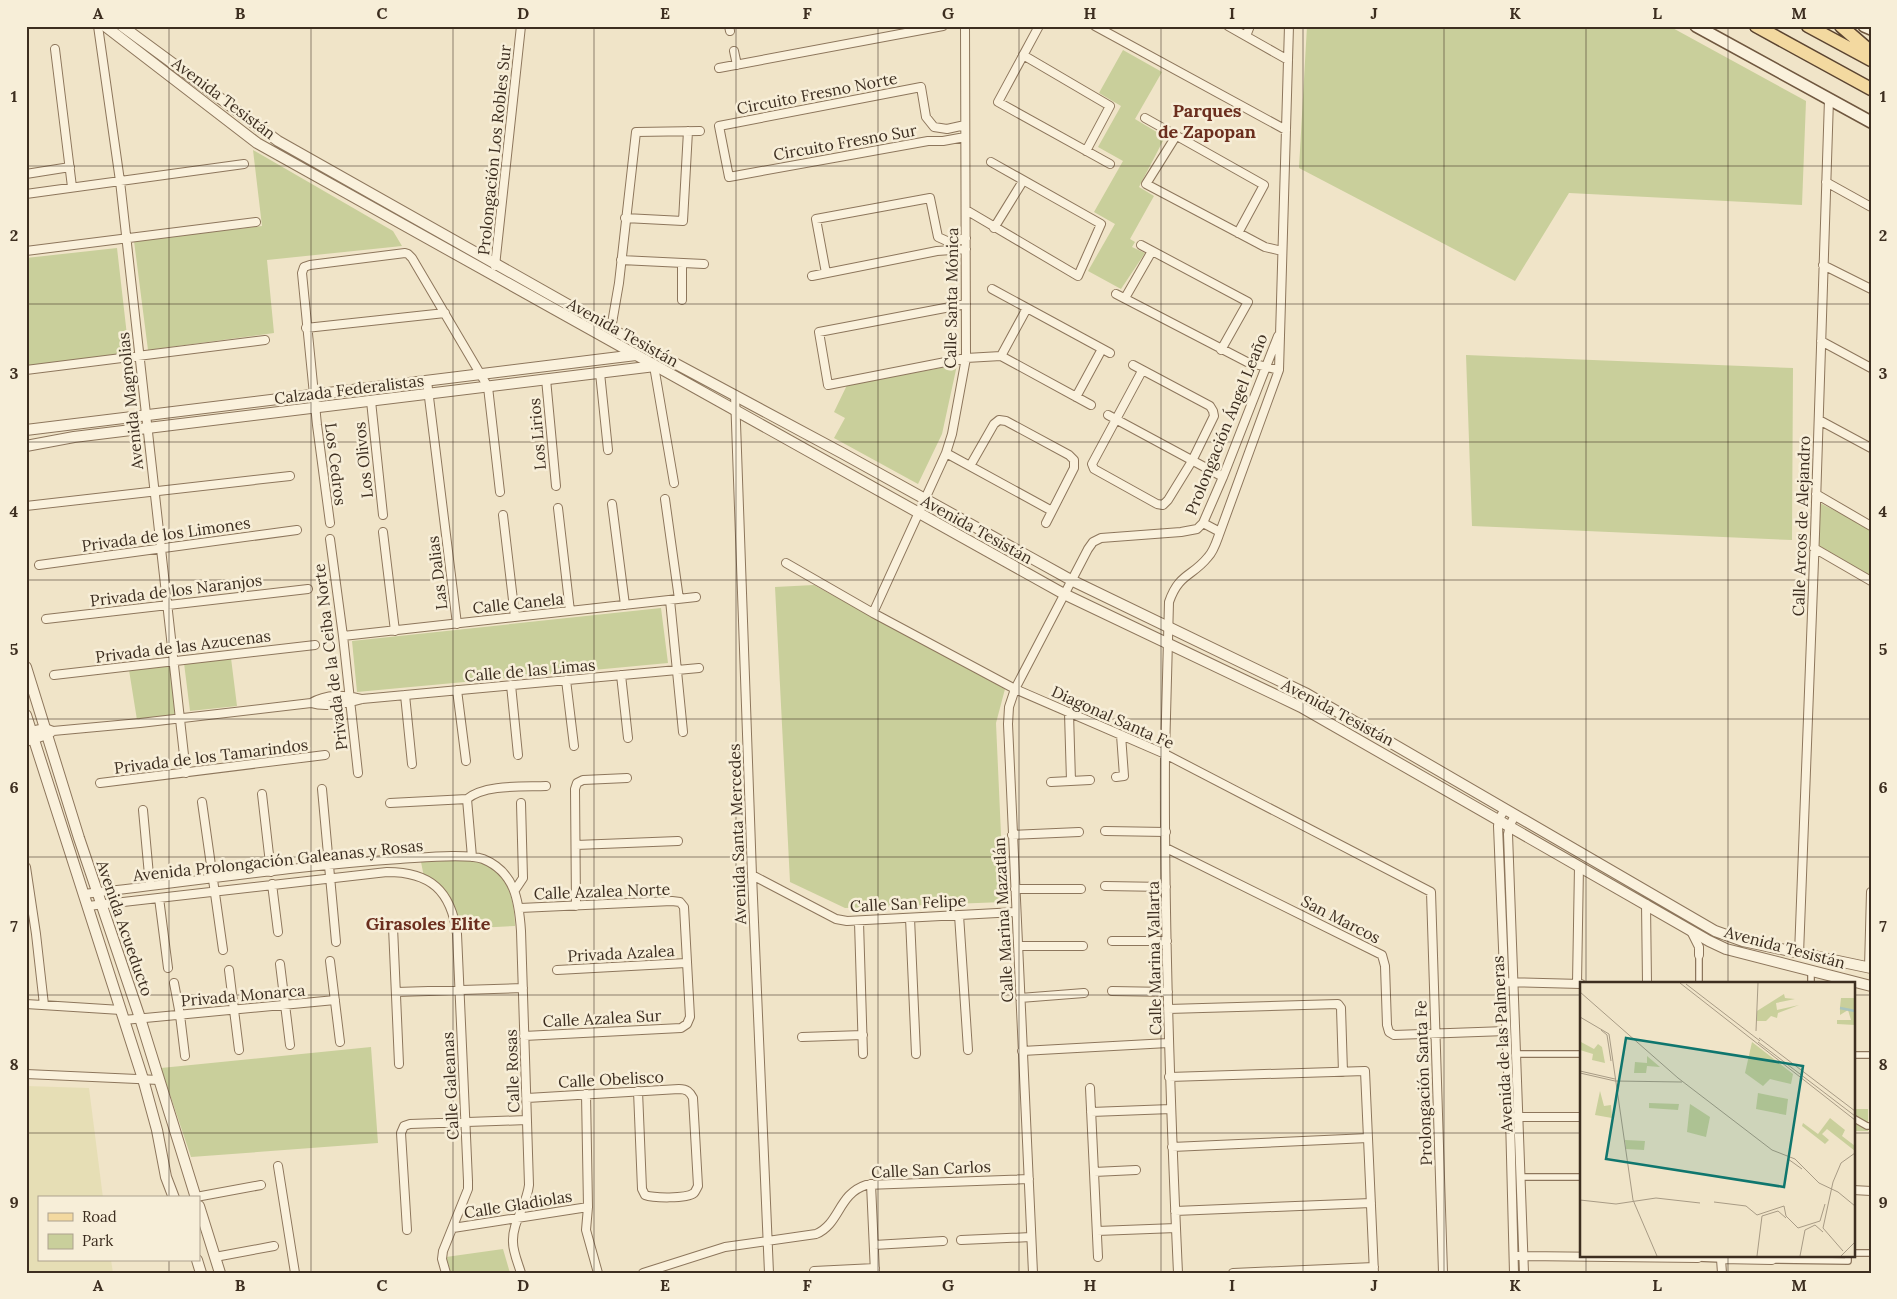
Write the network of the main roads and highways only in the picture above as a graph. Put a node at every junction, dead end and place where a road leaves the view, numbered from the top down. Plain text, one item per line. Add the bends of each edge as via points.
1 (1696, 26) edge
2 (1756, 26) edge
3 (1808, 26) edge
4 (1840, 26) edge
5 (1864, 26) edge
6 (1871, 29) edge
7 (1871, 52) edge
8 (1871, 60) edge
9 (1871, 89) edge
10 (1871, 122) edge

1 - 10 main road
2 - 9 main road
3 - 8 main road
4 - 7 main road
5 - 6 main road

